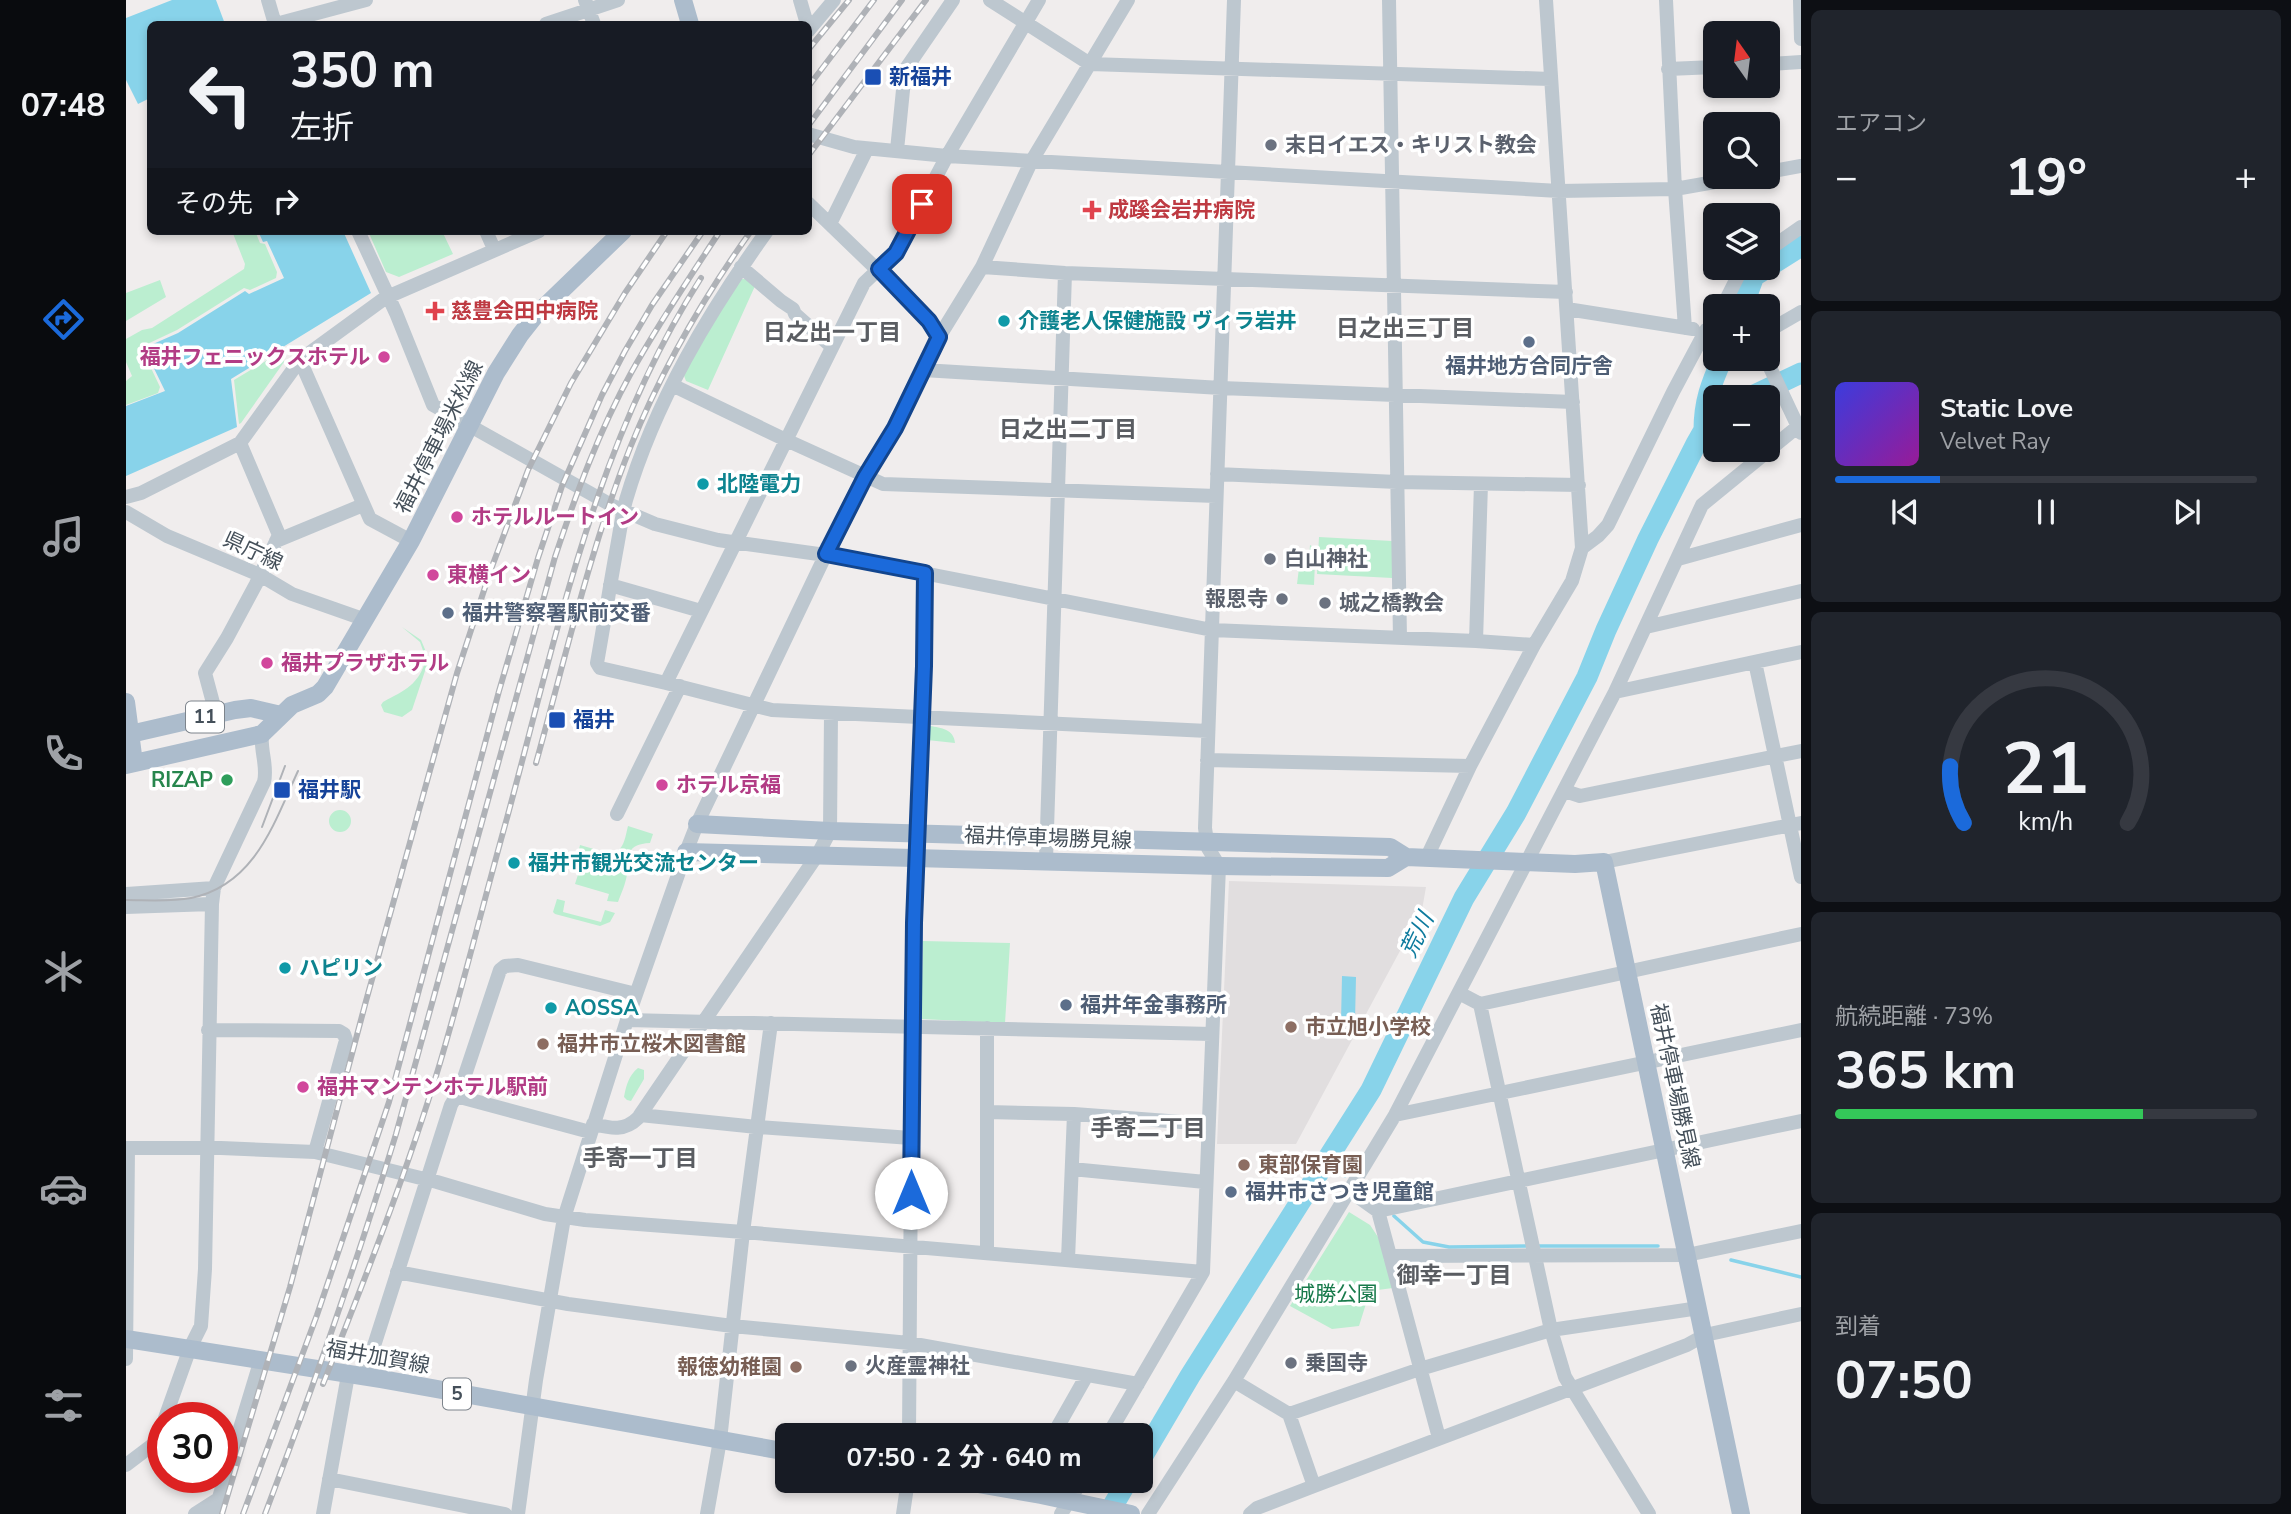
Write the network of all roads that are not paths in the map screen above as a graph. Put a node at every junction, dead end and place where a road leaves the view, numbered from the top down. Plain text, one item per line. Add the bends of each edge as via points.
1 (268, 0) edge
2 (366, 0) edge
3 (618, 0) edge
4 (684, 0) edge
5 (800, 0) edge
6 (834, 0) edge
7 (953, 0) edge
8 (990, 0) edge
9 (1039, 0) edge
10 (1128, 0) edge
11 (1234, 0) edge
12 (1389, 0) edge
13 (1546, 0) edge
14 (1666, 0) edge
15 (1800, 0) edge
16 (589, 12) edge
17 (275, 21) edge
18 (287, 21) edge
19 (557, 21) edge
20 (689, 21) edge
21 (806, 21) edge
22 (1026, 22) junction
23 (812, 26) edge
24 (1801, 38) edge
25 (1801, 62) edge
26 (1780, 63) edge
27 (1090, 64) junction
28 (1232, 68) junction
29 (1703, 68) edge
30 (1668, 69) junction
31 (1390, 74) junction
32 (1551, 79) junction
33 (812, 135) edge
34 (867, 149) junction
35 (897, 150) junction
36 (947, 156) junction
37 (1031, 162) junction
38 (1801, 166) edge
39 (1780, 170) edge
40 (1228, 173) junction
41 (1392, 182) junction
42 (1703, 184) edge
43 (1675, 189) junction
44 (1559, 191) junction
45 (812, 207) edge
46 (830, 224) junction
47 (1801, 228) edge
48 (360, 235) edge
49 (488, 235) edge
50 (529, 235) edge
51 (619, 235) edge
52 (764, 235) edge
53 (1780, 242) edge
54 (494, 249) junction
55 (741, 267) junction
56 (982, 267) junction
57 (879, 269) junction
58 (1065, 273) junction
59 (1223, 279) junction
60 (1394, 285) junction
61 (1566, 292) junction
62 (388, 296) junction
63 (1567, 309) junction
64 (1801, 312) edge
65 (1780, 324) edge
66 (1685, 328) junction
67 (1703, 329) edge
68 (939, 337) junction
69 (1703, 344) edge
70 (831, 346) junction
71 (300, 360) junction
72 (923, 370) junction
73 (1772, 371) edge
74 (1062, 380) junction
75 (672, 385) junction
76 (1221, 388) junction
77 (1396, 394) junction
78 (1573, 402) junction
79 (469, 426) junction
80 (1800, 428) edge
81 (786, 440) junction
82 (240, 443) junction
83 (1217, 474) junction
84 (865, 477) junction
85 (1397, 482) junction
86 (1481, 484) junction
87 (1579, 485) junction
88 (1058, 492) junction
89 (1216, 496) junction
90 (126, 497) edge
91 (363, 505) junction
92 (624, 511) junction
93 (126, 512) edge
94 (1801, 526) edge
95 (276, 541) junction
96 (411, 541) junction
97 (735, 543) junction
98 (1581, 548) junction
99 (826, 554) junction
100 (1678, 559) junction
101 (925, 573) junction
102 (260, 575) junction
103 (610, 585) junction
104 (1801, 591) edge
105 (1055, 599) junction
106 (701, 611) junction
107 (366, 620) junction
108 (1646, 627) junction
109 (1212, 630) junction
110 (1400, 638) junction
111 (1476, 641) junction
112 (1534, 645) junction
113 (1801, 652) edge
114 (1755, 662) junction
115 (673, 684) junction
116 (1615, 692) junction
117 (126, 702) edge
118 (753, 705) junction
119 (216, 714) junction
120 (831, 714) junction
121 (281, 715) junction
122 (921, 717) junction
123 (1050, 723) junction
124 (1208, 731) junction
125 (262, 734) junction
126 (128, 735) edge
127 (1801, 751) edge
128 (1775, 755) junction
129 (1207, 760) junction
130 (130, 764) edge
131 (1470, 766) junction
132 (1566, 791) junction
133 (617, 814) dead end
134 (697, 824) junction
135 (1795, 824) edge
136 (830, 831) junction
137 (916, 833) junction
138 (1046, 837) junction
139 (1206, 842) junction
140 (686, 852) junction
141 (818, 854) junction
142 (915, 857) junction
143 (1406, 857) junction
144 (1427, 857) junction
145 (1046, 860) junction
146 (1525, 861) junction
147 (1604, 862) junction
148 (1219, 866) junction
149 (1801, 877) edge
150 (214, 888) junction
151 (126, 894) edge
152 (212, 904) junction
153 (126, 907) edge
154 (1801, 934) edge
155 (1627, 972) junction
156 (1458, 993) junction
157 (636, 994) junction
158 (1480, 1004) junction
159 (627, 1020) junction
160 (705, 1021) junction
161 (771, 1023) junction
162 (912, 1026) junction
163 (987, 1028) junction
164 (208, 1030) junction
165 (1801, 1030) edge
166 (1212, 1034) junction
167 (1646, 1062) junction
168 (1500, 1093) junction
169 (456, 1096) junction
170 (987, 1112) junction
171 (1074, 1114) junction
172 (640, 1115) junction
173 (1395, 1115) junction
174 (1801, 1121) edge
175 (1208, 1124) junction
176 (757, 1127) junction
177 (592, 1128) junction
178 (911, 1138) junction
179 (127, 1148) edge
180 (207, 1148) junction
181 (1665, 1150) junction
182 (315, 1152) junction
183 (1072, 1170) junction
184 (427, 1180) junction
185 (1519, 1181) junction
186 (1205, 1182) junction
187 (1350, 1191) junction
188 (127, 1200) edge
189 (1378, 1211) junction
190 (564, 1217) junction
191 (1801, 1231) edge
192 (743, 1232) junction
193 (911, 1248) junction
194 (1534, 1249) junction
195 (987, 1253) junction
196 (1687, 1255) junction
197 (1390, 1256) junction
198 (1068, 1259) junction
199 (397, 1272) junction
200 (1203, 1272) junction
201 (549, 1301) junction
202 (1699, 1308) junction
203 (1801, 1314) edge
204 (732, 1326) junction
205 (1551, 1331) junction
206 (1705, 1335) junction
207 (127, 1340) edge
208 (909, 1343) junction
209 (190, 1348) junction
210 (126, 1359) edge
211 (258, 1369) dead end
212 (1420, 1369) junction
213 (1087, 1375) junction
214 (356, 1376) junction
215 (1234, 1381) junction
216 (1138, 1384) junction
217 (1573, 1388) junction
218 (171, 1402) edge
219 (532, 1407) junction
220 (1289, 1414) junction
221 (909, 1423) edge
222 (1060, 1423) edge
223 (1115, 1423) edge
224 (1439, 1438) junction
225 (720, 1440) junction
226 (147, 1449) edge
227 (775, 1450) edge
228 (126, 1465) edge
229 (329, 1479) junction
230 (1314, 1486) junction
231 (906, 1493) edge
232 (1048, 1493) edge
233 (220, 1498) junction
234 (1066, 1507) edge
235 (195, 1514) edge
236 (214, 1514) edge
237 (323, 1514) edge
238 (505, 1514) edge
239 (518, 1514) edge
240 (707, 1514) edge
241 (903, 1514) edge
242 (1130, 1514) edge
243 (1147, 1514) edge
244 (1250, 1514) edge
245 (1649, 1514) edge
246 (1741, 1514) edge

1 - 17 street
2 - 18 street
3 - 16 street
4 - 20 main road
5 - 21 street
6 - 23 street
7 - 35 street via 905,70
8 - 22 street
9 - 22 street
10 - 27 street
11 - 28 street
12 - 31 street
13 - 32 street
14 - 30 street
15 - 24 street
16 - 19 street
22 - 27 street
22 - 36 street
25 - 26 street
27 - 28 street
27 - 37 street
28 - 31 street
28 - 40 street
29 - 30 street
30 - 43 street
31 - 32 street
31 - 41 street
32 - 44 street
33 - 34 street
34 - 35 street
34 - 46 street
35 - 36 street
36 - 37 street
36 - 57 street via 896,253
37 - 40 street
37 - 56 street
38 - 39 street
40 - 41 street
40 - 59 street
41 - 44 street
41 - 60 street
42 - 43 street
43 - 44 street
43 - 66 street
44 - 61 street
45 - 46 street
46 - 57 street
47 - 53 street
48 - 62 street
49 - 54 street
50 - 54 street
51 - 79 main road, 福井停車場米松線 via 527,324
52 - 55 street
54 - 62 street
55 - 70 street
55 - 75 street
56 - 58 street
56 - 68 street
57 - 68 street
57 - 70 street via 864,283
58 - 59 street
58 - 74 street
59 - 60 street
59 - 76 street
60 - 61 street
60 - 77 street
61 - 63 street
62 - 71 street
62 - 79 street via 432,402
63 - 66 street
63 - 78 street
64 - 65 street
66 - 67 street
68 - 72 street
69 - 98 street via 1673,392 1608,525
70 - 81 street
71 - 82 street
71 - 91 street
72 - 74 street
72 - 84 street
73 - 80 street
74 - 76 street
74 - 88 street
75 - 81 street
75 - 92 street via 635,472
76 - 77 street
76 - 83 street
77 - 78 street
77 - 85 street
78 - 87 street
79 - 92 street
79 - 96 main road, 福井停車場米松線
80 - 100 street via 1702,505
81 - 84 street
81 - 97 street
82 - 90 street
82 - 95 street via 279,535
83 - 85 street
83 - 89 street
84 - 88 street via 883,484
84 - 99 street
85 - 86 street
85 - 110 street
86 - 87 street
86 - 111 street
87 - 98 street
88 - 89 street
88 - 105 street
89 - 109 street
91 - 95 street
91 - 96 street via 370,519
92 - 97 street via 671,529
92 - 103 street
93 - 102 street, 県庁線 via 167,536
94 - 100 street
95 - 102 street
96 - 107 main road, 福井停車場米松線
97 - 99 street
97 - 106 street
98 - 112 street via 1572,581
99 - 101 street
99 - 118 street
100 - 108 street
101 - 105 street
101 - 122 street
102 - 107 street, 県庁線 via 292,594
102 - 119 street via 205,673
103 - 106 street
103 - 115 street via 597,665
104 - 108 street
105 - 109 street
105 - 123 street
106 - 115 street
107 - 121 main road, 福井停車場米松線 via 325,687
108 - 116 street
109 - 110 street
109 - 124 street
110 - 111 street
111 - 112 street
112 - 131 street
113 - 114 street
114 - 116 street
114 - 128 street
115 - 118 street
115 - 133 street
116 - 132 street
117 - 126 main road
118 - 120 street
118 - 134 street
119 - 121 main road, 11 via 251,708
119 - 126 main road, 11
120 - 122 street
120 - 136 street
121 - 125 main road
122 - 123 street
122 - 137 street
123 - 124 street
123 - 138 street
124 - 129 street
125 - 130 main road, 11
125 - 150 street via 264,782
126 - 130 main road
127 - 128 street
128 - 132 street via 1580,796
128 - 135 street
129 - 131 street
129 - 139 street
131 - 144 street
132 - 146 street
134 - 136 main road, 福井停車場勝見線
134 - 140 street
135 - 147 street
135 - 149 street
136 - 137 main road, 福井停車場勝見線
136 - 141 street
137 - 138 main road, 福井停車場勝見線
137 - 142 street
138 - 139 main road, 福井停車場勝見線
138 - 145 street
139 - 143 main road, 福井停車場勝見線 via 1390,847
139 - 148 street
140 - 141 main road, 福井停車場勝見線
140 - 157 street
141 - 142 main road, 福井停車場勝見線
141 - 160 street
142 - 145 main road, 福井停車場勝見線
142 - 162 street
143 - 144 main road, 福井停車場勝見線
143 - 148 main road, 福井停車場勝見線 via 1388,868
144 - 146 main road, 福井停車場勝見線
145 - 148 main road, 福井停車場勝見線
146 - 147 main road, 福井停車場勝見線
146 - 156 street
147 - 155 main road, 福井停車場勝見線
148 - 166 street
150 - 151 street
150 - 152 street
152 - 153 street
152 - 164 street
154 - 155 street
155 - 158 street
155 - 167 main road, 福井停車場勝見線
156 - 158 street
156 - 173 street
157 - 159 street
157 - 169 street via 518,965 505,966
158 - 168 street
159 - 160 street
159 - 177 street
160 - 161 street
160 - 172 street
161 - 162 street
161 - 176 street
162 - 163 street
162 - 178 street
163 - 166 street
163 - 170 street
164 - 180 street
164 - 182 street via 344,1034
165 - 167 street
166 - 175 street
167 - 168 street
167 - 181 main road, 福井停車場勝見線
168 - 173 street
168 - 185 street
169 - 177 street
169 - 184 street
170 - 171 street
170 - 195 street
171 - 175 street
171 - 183 street
172 - 176 street
172 - 177 street via 619,1129
173 - 187 street
174 - 181 street
175 - 186 street
176 - 178 street
176 - 192 street
177 - 190 street
178 - 193 street
179 - 180 street
179 - 188 street
180 - 182 street
180 - 209 street via 202,1322
181 - 185 street
181 - 196 main road, 福井停車場勝見線
182 - 184 street
183 - 186 street
183 - 198 street
184 - 190 street
184 - 199 street
185 - 189 street
185 - 194 street
186 - 200 street
187 - 189 street
187 - 215 street
188 - 207 street
189 - 197 street
190 - 192 street
190 - 201 street
191 - 196 street
192 - 193 street
192 - 204 street
193 - 195 street
193 - 208 street
194 - 196 street
194 - 197 street
194 - 205 street
195 - 198 street
196 - 202 main road, 福井停車場勝見線
197 - 212 street
198 - 200 street
199 - 201 street
199 - 214 street
200 - 216 street
201 - 204 street
201 - 219 street
202 - 205 street
202 - 206 main road, 福井停車場勝見線
203 - 206 street
204 - 208 street
204 - 225 street
205 - 212 street
205 - 217 street via 1565,1377
206 - 217 street
206 - 246 main road, 福井停車場勝見線
207 - 209 main road, 福井加賀線 / 5
207 - 210 street
208 - 213 street
208 - 221 street
209 - 214 main road, 福井加賀線 / 5
209 - 218 street
211 - 233 street
212 - 220 street
212 - 224 street
213 - 216 street
213 - 222 street
214 - 219 main road, 福井加賀線 / 5
214 - 229 street
215 - 220 street
215 - 243 street
216 - 223 street
217 - 224 street
217 - 245 street
219 - 225 main road, 福井加賀線 / 5
219 - 239 street
220 - 230 street
224 - 230 street
225 - 227 main road, 福井加賀線 / 5
225 - 240 street
226 - 228 street
229 - 237 street
229 - 238 street
230 - 244 street
231 - 241 street
232 - 234 main road
233 - 235 street
233 - 236 street
234 - 242 main road via 1091,1505

